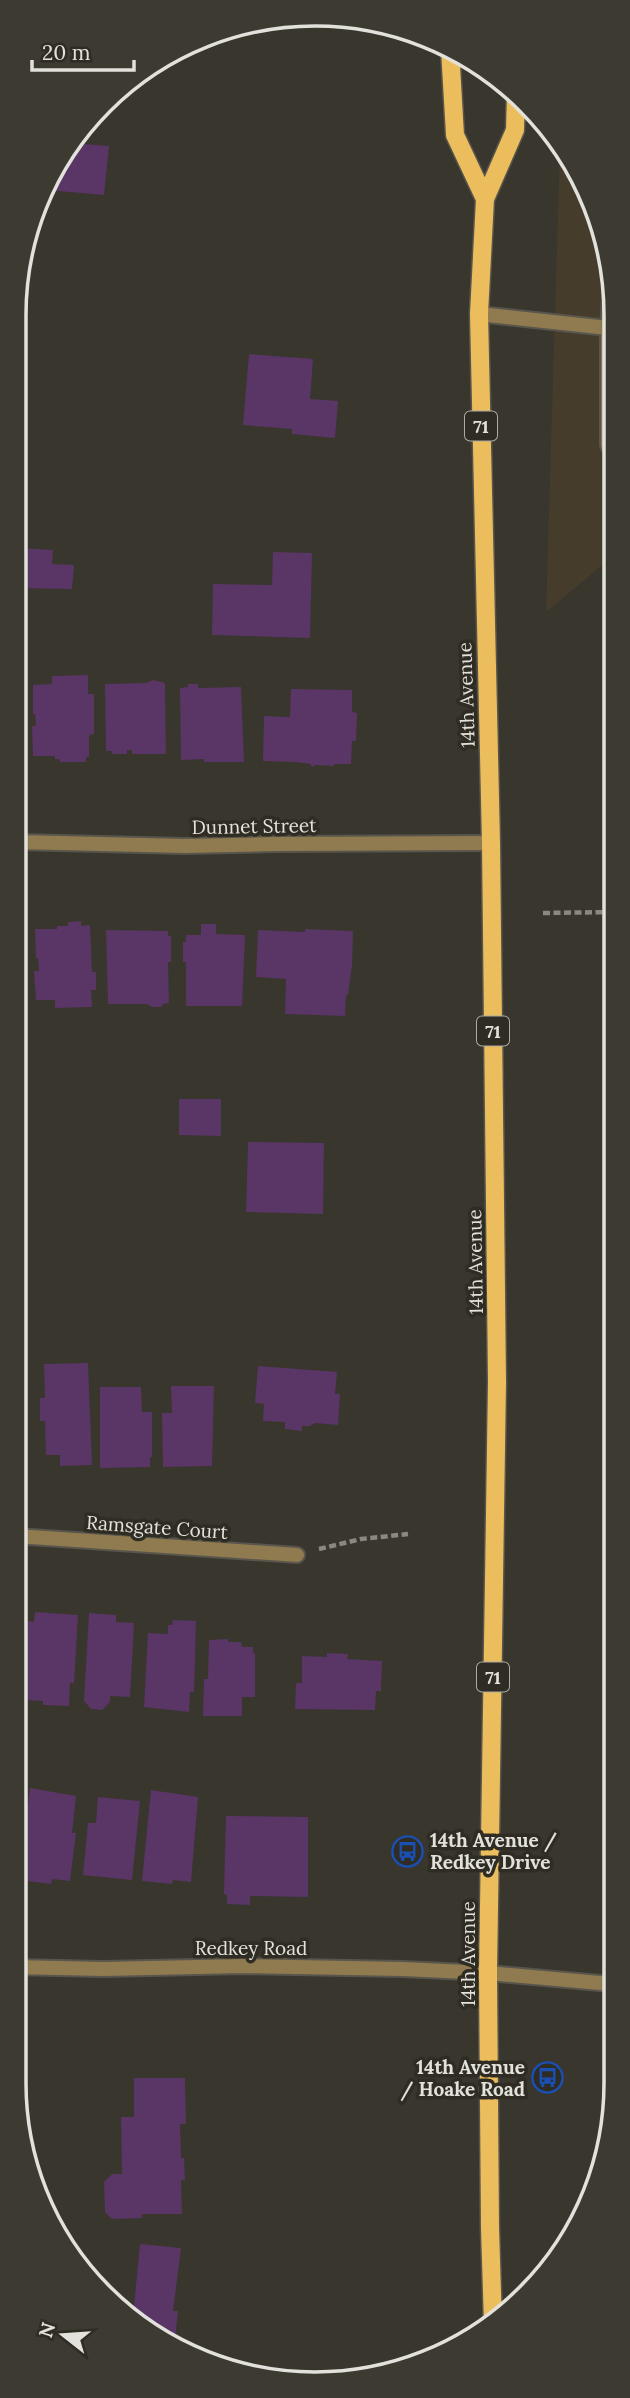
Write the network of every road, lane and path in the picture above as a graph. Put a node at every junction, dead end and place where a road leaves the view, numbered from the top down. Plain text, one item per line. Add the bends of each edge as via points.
1 (451, 60) edge
2 (516, 108) edge
3 (485, 199) junction
4 (479, 314) junction
5 (604, 328) edge
6 (26, 842) edge
7 (491, 843) junction
8 (604, 912) edge
9 (543, 913) dead end
10 (408, 1534) dead end
11 (26, 1537) edge
12 (297, 1555) joint
13 (26, 1966) edge
14 (488, 1973) junction
15 (604, 1983) edge
16 (493, 2311) edge

1 - 3 main road, 14th Avenue / 71 via 455,135
2 - 3 main road, 14th Avenue / 71 via 515,130
3 - 4 main road, 14th Avenue / 71
4 - 5 street
4 - 7 main road, 14th Avenue / 71
6 - 7 street, Dunnet Street via 185,846
7 - 14 main road, 14th Avenue / 71 via 497,1382
8 - 9 path
10 - 12 path via 361,1539
11 - 12 street, Ramsgate Court
13 - 14 street, Redkey Road via 257,1966
14 - 15 street, Redkey Road
14 - 16 main road, 14th Avenue / 71

